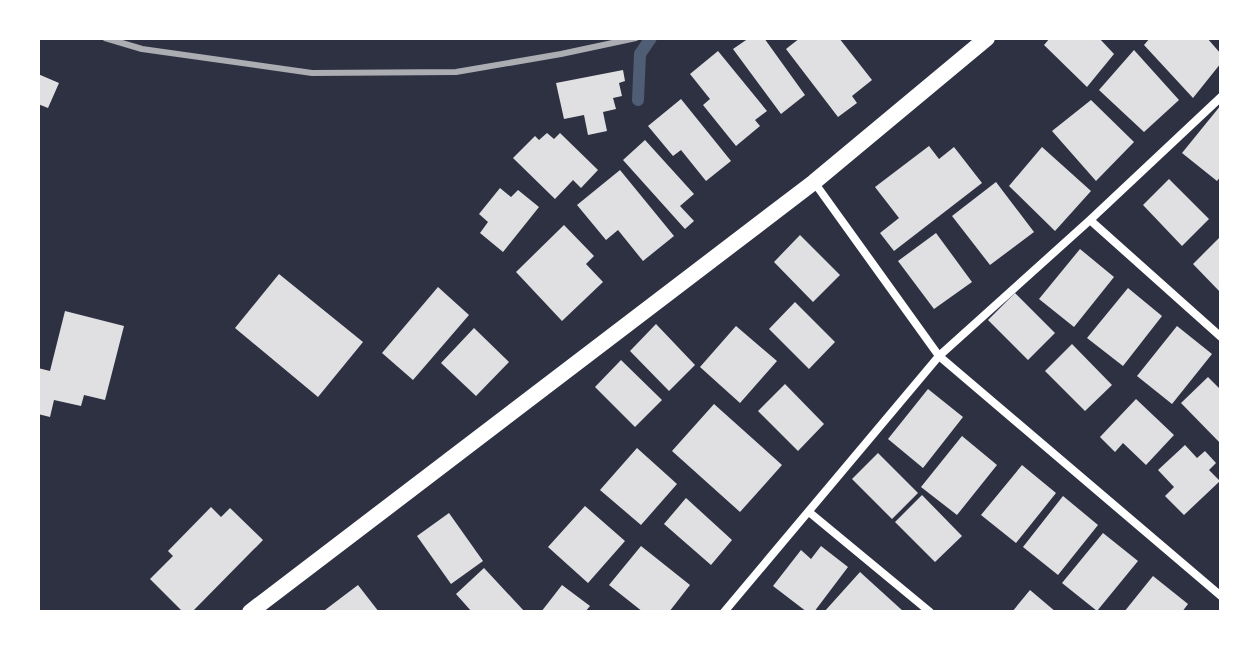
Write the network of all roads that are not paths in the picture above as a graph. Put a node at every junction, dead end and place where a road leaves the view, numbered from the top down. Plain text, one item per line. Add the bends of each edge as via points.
1 (987, 38) edge
2 (1221, 97) edge
3 (814, 182) junction
4 (1090, 220) junction
5 (1221, 337) edge
6 (939, 356) junction
7 (809, 512) junction
8 (1221, 596) edge
9 (250, 612) edge
10 (724, 612) edge
11 (930, 612) edge

1 - 3 main road
2 - 4 street
3 - 6 street
3 - 9 main road
4 - 5 street
4 - 6 street
6 - 7 street
6 - 8 street
7 - 10 street
7 - 11 street

